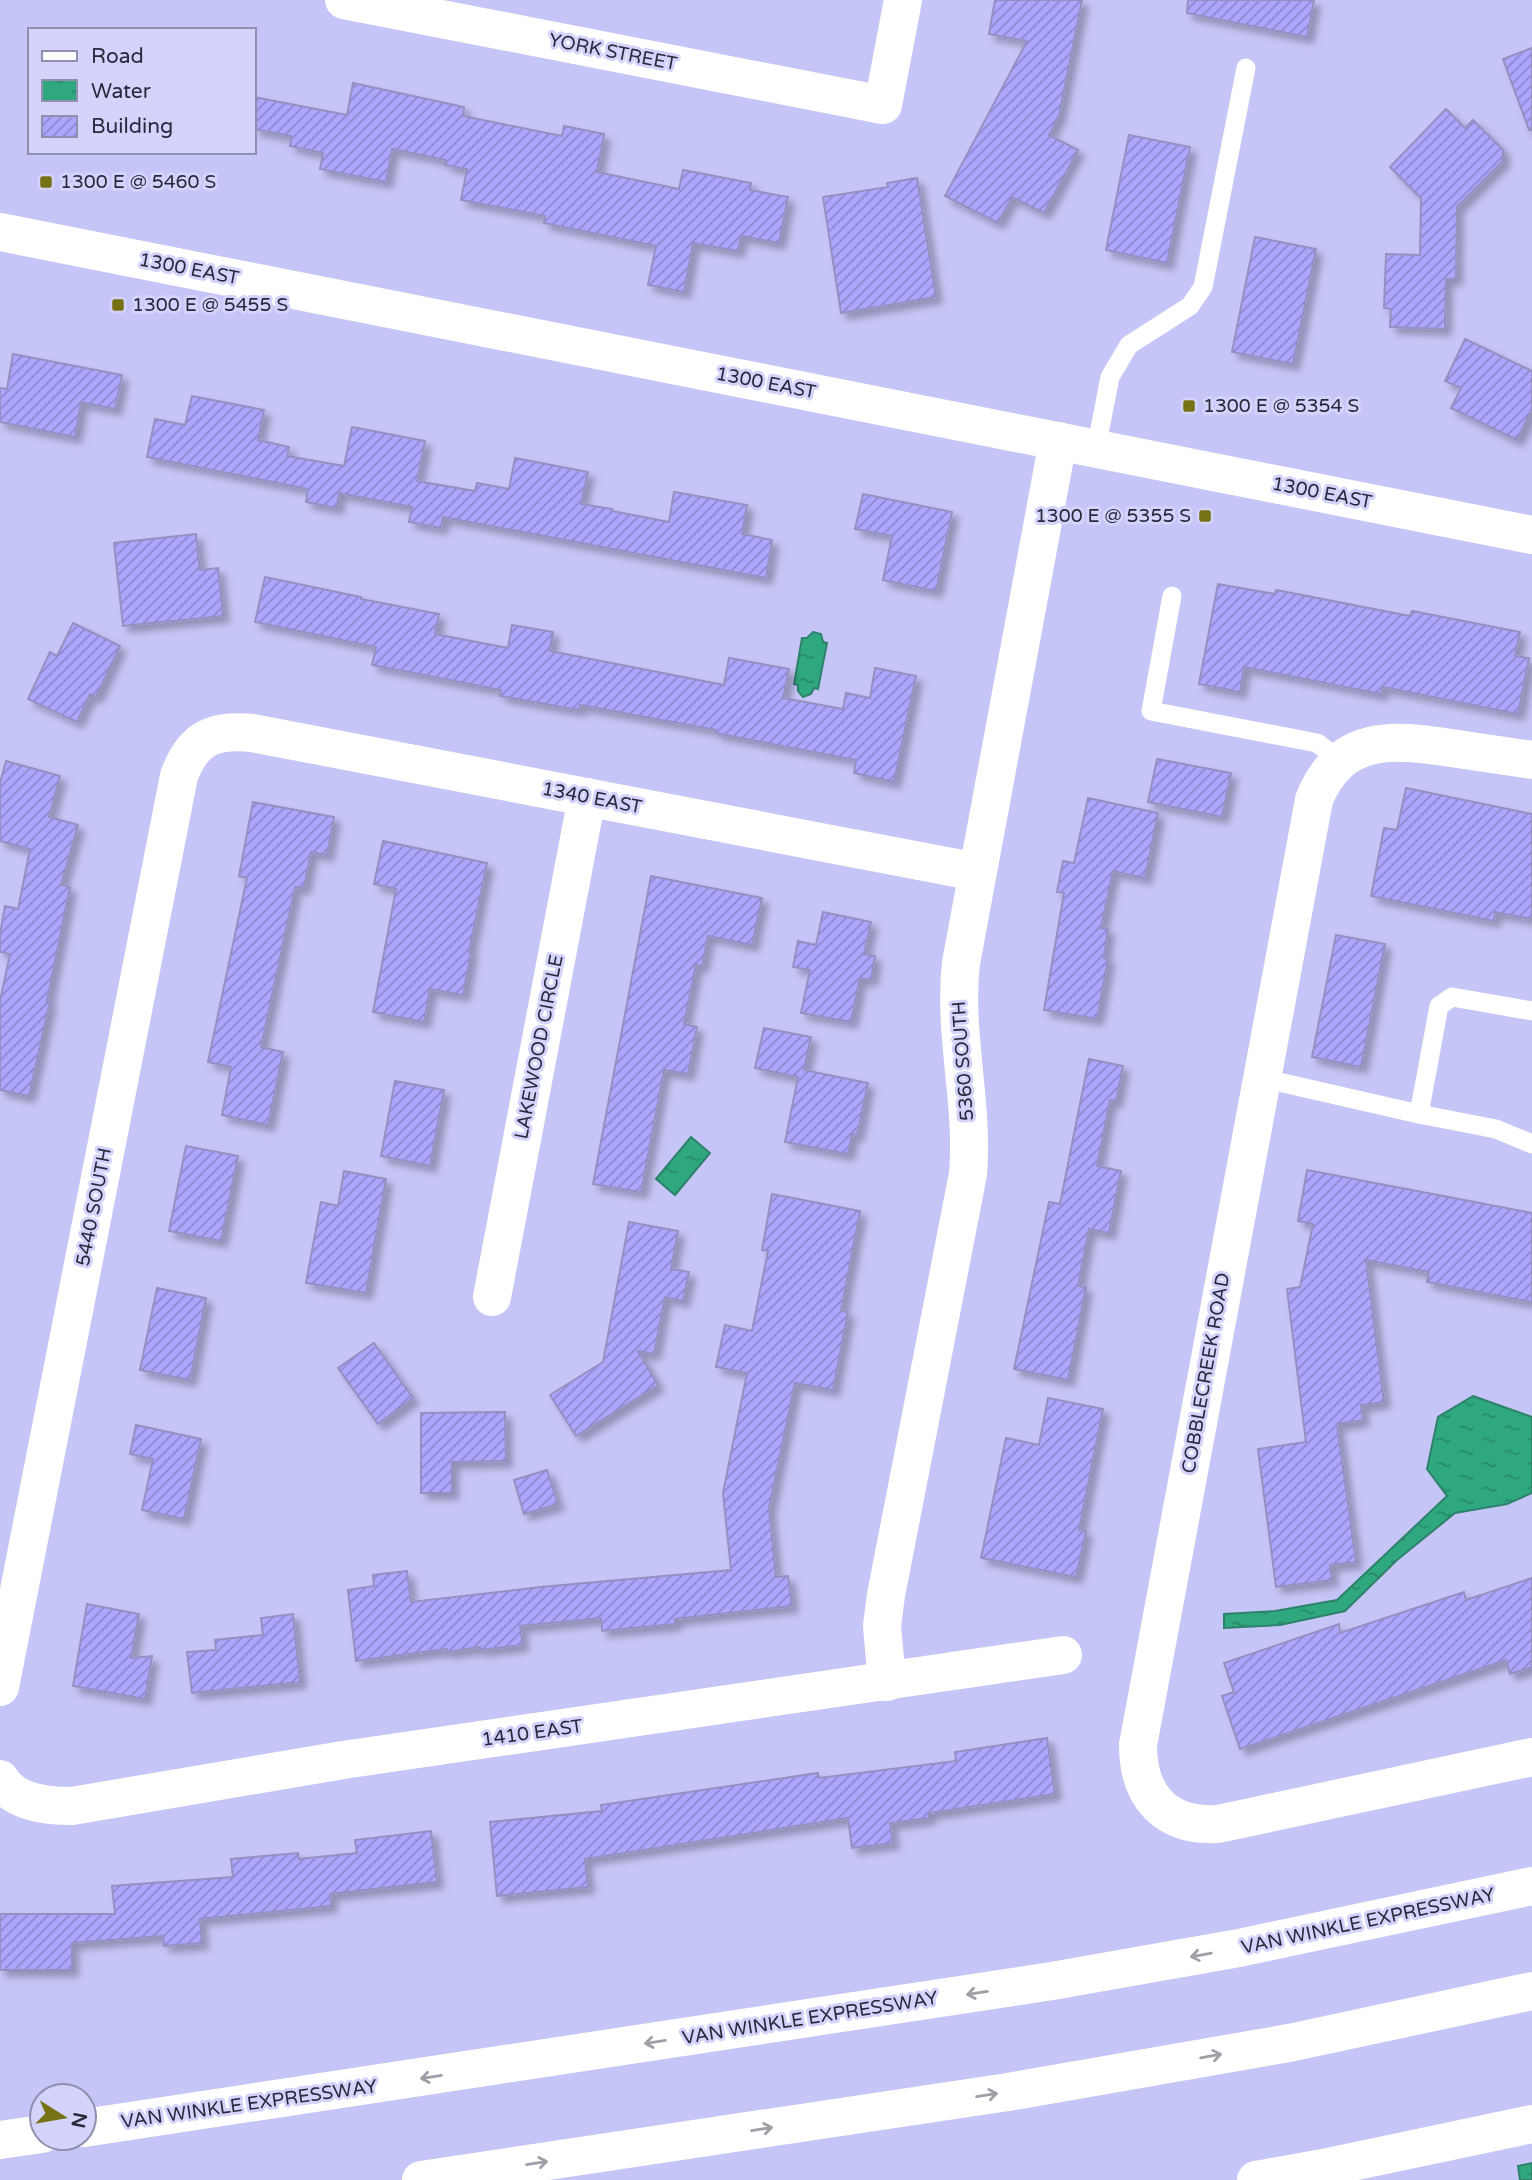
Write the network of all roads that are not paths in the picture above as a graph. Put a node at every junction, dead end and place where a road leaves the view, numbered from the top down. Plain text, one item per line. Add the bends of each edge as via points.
1 (344, 0) edge
2 (903, 0) edge
3 (459, 11) edge
4 (1246, 68) dead end
5 (0, 232) edge
6 (1058, 441) junction
7 (1096, 449) junction
8 (1532, 535) edge
9 (1172, 596) dead end
10 (207, 737) joint
11 (1340, 760) junction
12 (1532, 760) edge
13 (587, 797) junction
14 (978, 872) junction
15 (1532, 1011) edge
16 (1261, 1078) junction
17 (1419, 1114) junction
18 (1532, 1144) edge
19 (492, 1297) dead end
20 (1063, 1655) dead end
21 (887, 1682) junction
22 (0, 1687) edge
23 (1532, 1757) edge
24 (2, 1784) edge
25 (1532, 1886) edge
26 (1532, 1991) edge
27 (1532, 2124) edge
28 (98, 2126) edge
29 (28, 2136) edge
30 (0, 2140) edge
31 (1322, 2174) edge
32 (421, 2180) edge
33 (1256, 2180) edge

1 - 3 street, YORK STREET
2 - 3 street, YORK STREET via 883,105
4 - 7 lane via 1203,287 1190,306 1129,345 1110,377
5 - 6 street, 1300 EAST
6 - 7 street, 1300 EAST
6 - 14 street, 5360 SOUTH
7 - 8 street, 1300 EAST
9 - 11 lane via 1150,710 1317,743
10 - 13 street, 1340 EAST via 252,733
10 - 22 street, 5440 SOUTH via 194,747 179,776
11 - 12 street, COBBLECREEK ROAD via 1366,746 1395,741
11 - 16 street, COBBLECREEK ROAD via 1314,800
13 - 14 street, 1340 EAST
13 - 19 street, LAKEWOOD CIRCLE
14 - 21 street, 5360 SOUTH via 957,1005 969,1131 968,1174 883,1610
15 - 17 lane via 1452,998 1439,1006
16 - 17 lane
16 - 23 street, COBBLECREEK ROAD via 1138,1745 1145,1787 1159,1806 1180,1820 1218,1824
17 - 18 lane via 1496,1129
20 - 21 street, 1410 EAST
21 - 24 street, 1410 EAST via 356,1758 72,1806 37,1803
25 -> 28 street, VAN WINKLE EXPRESSWAY via 1239,1948 1052,1981
32 -> 26 street via 1008,2092 1289,2043
27 - 31 street
29 - 30 street
31 - 33 street

